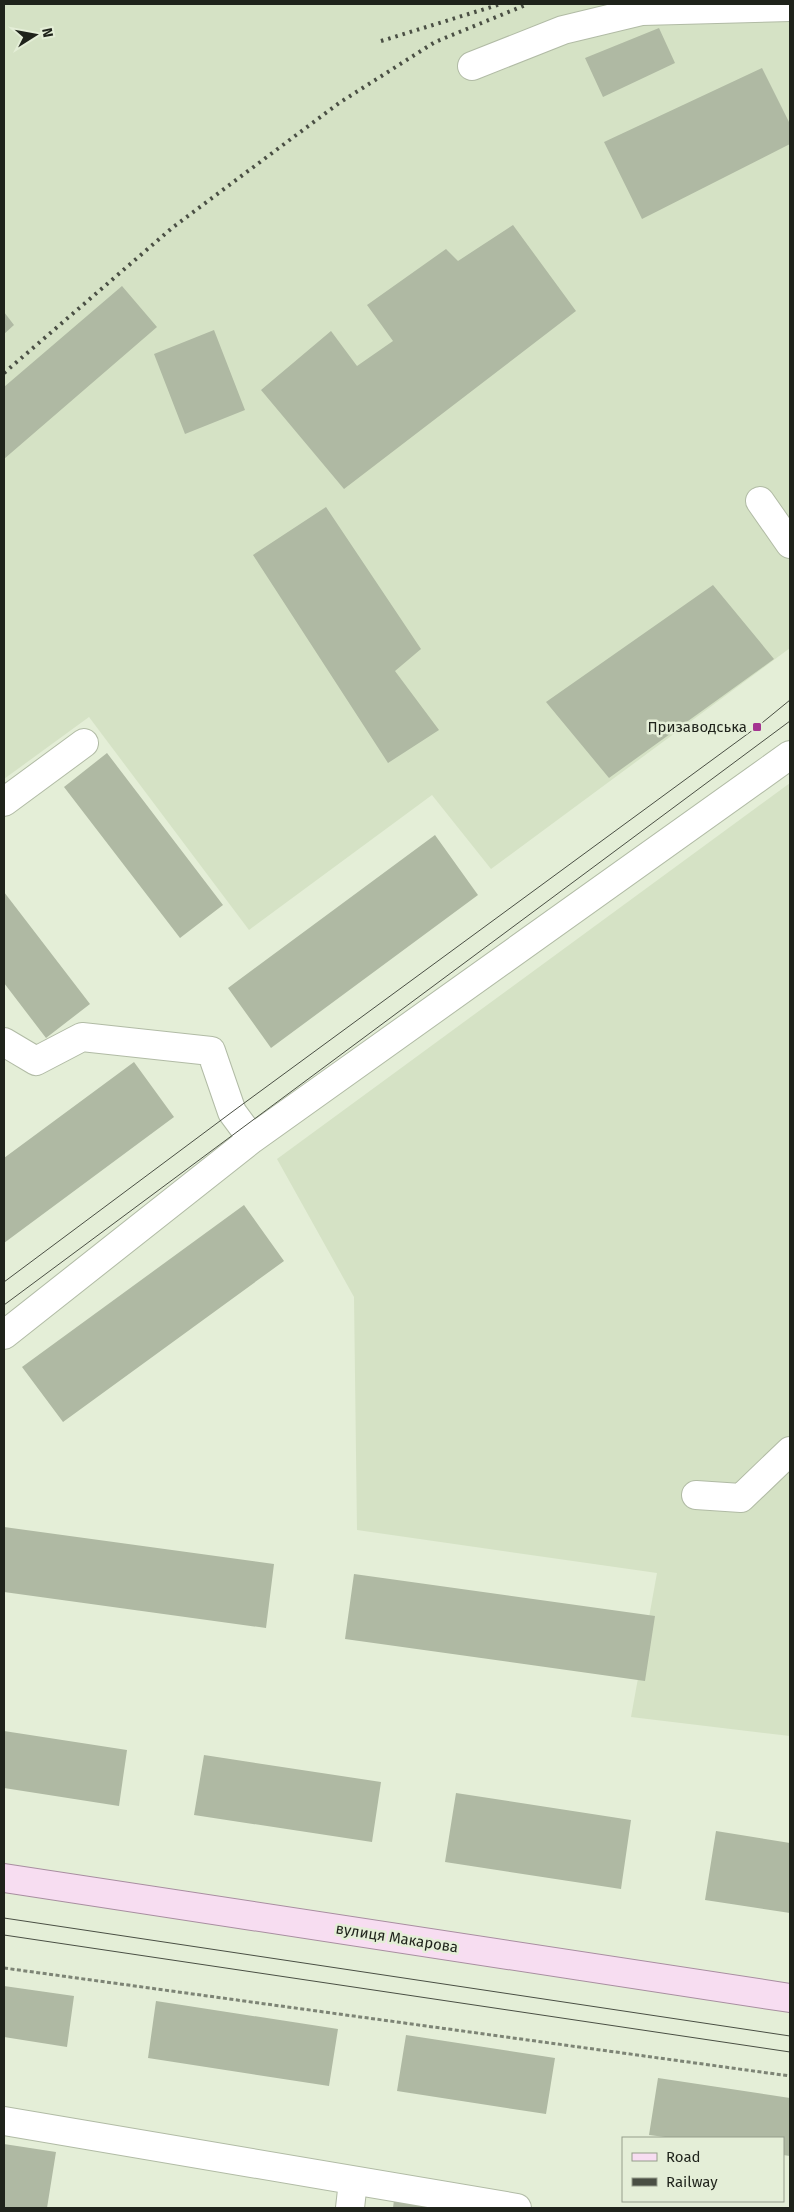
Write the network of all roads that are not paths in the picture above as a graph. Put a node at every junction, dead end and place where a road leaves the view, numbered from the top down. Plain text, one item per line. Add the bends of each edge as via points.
1 (790, 7) edge
2 (472, 66) dead end
3 (760, 501) dead end
4 (790, 544) edge
5 (84, 743) dead end
6 (790, 755) edge
7 (4, 802) edge
8 (4, 1042) edge
9 (252, 1138) junction
10 (4, 1335) edge
11 (790, 1451) edge
12 (696, 1495) dead end
13 (4, 1878) edge
14 (790, 1998) edge
15 (4, 2121) edge
16 (353, 2181) junction
17 (350, 2208) edge
18 (513, 2208) edge

1 - 2 lane via 642,11 563,30
3 - 4 lane
5 - 7 lane
6 - 9 lane
8 - 9 lane via 36,1061 82,1037 210,1052 232,1112
9 - 10 lane
11 - 12 lane via 741,1498
13 - 14 main road, вулиця Макарова
15 - 16 lane
16 - 17 lane
16 - 18 lane

